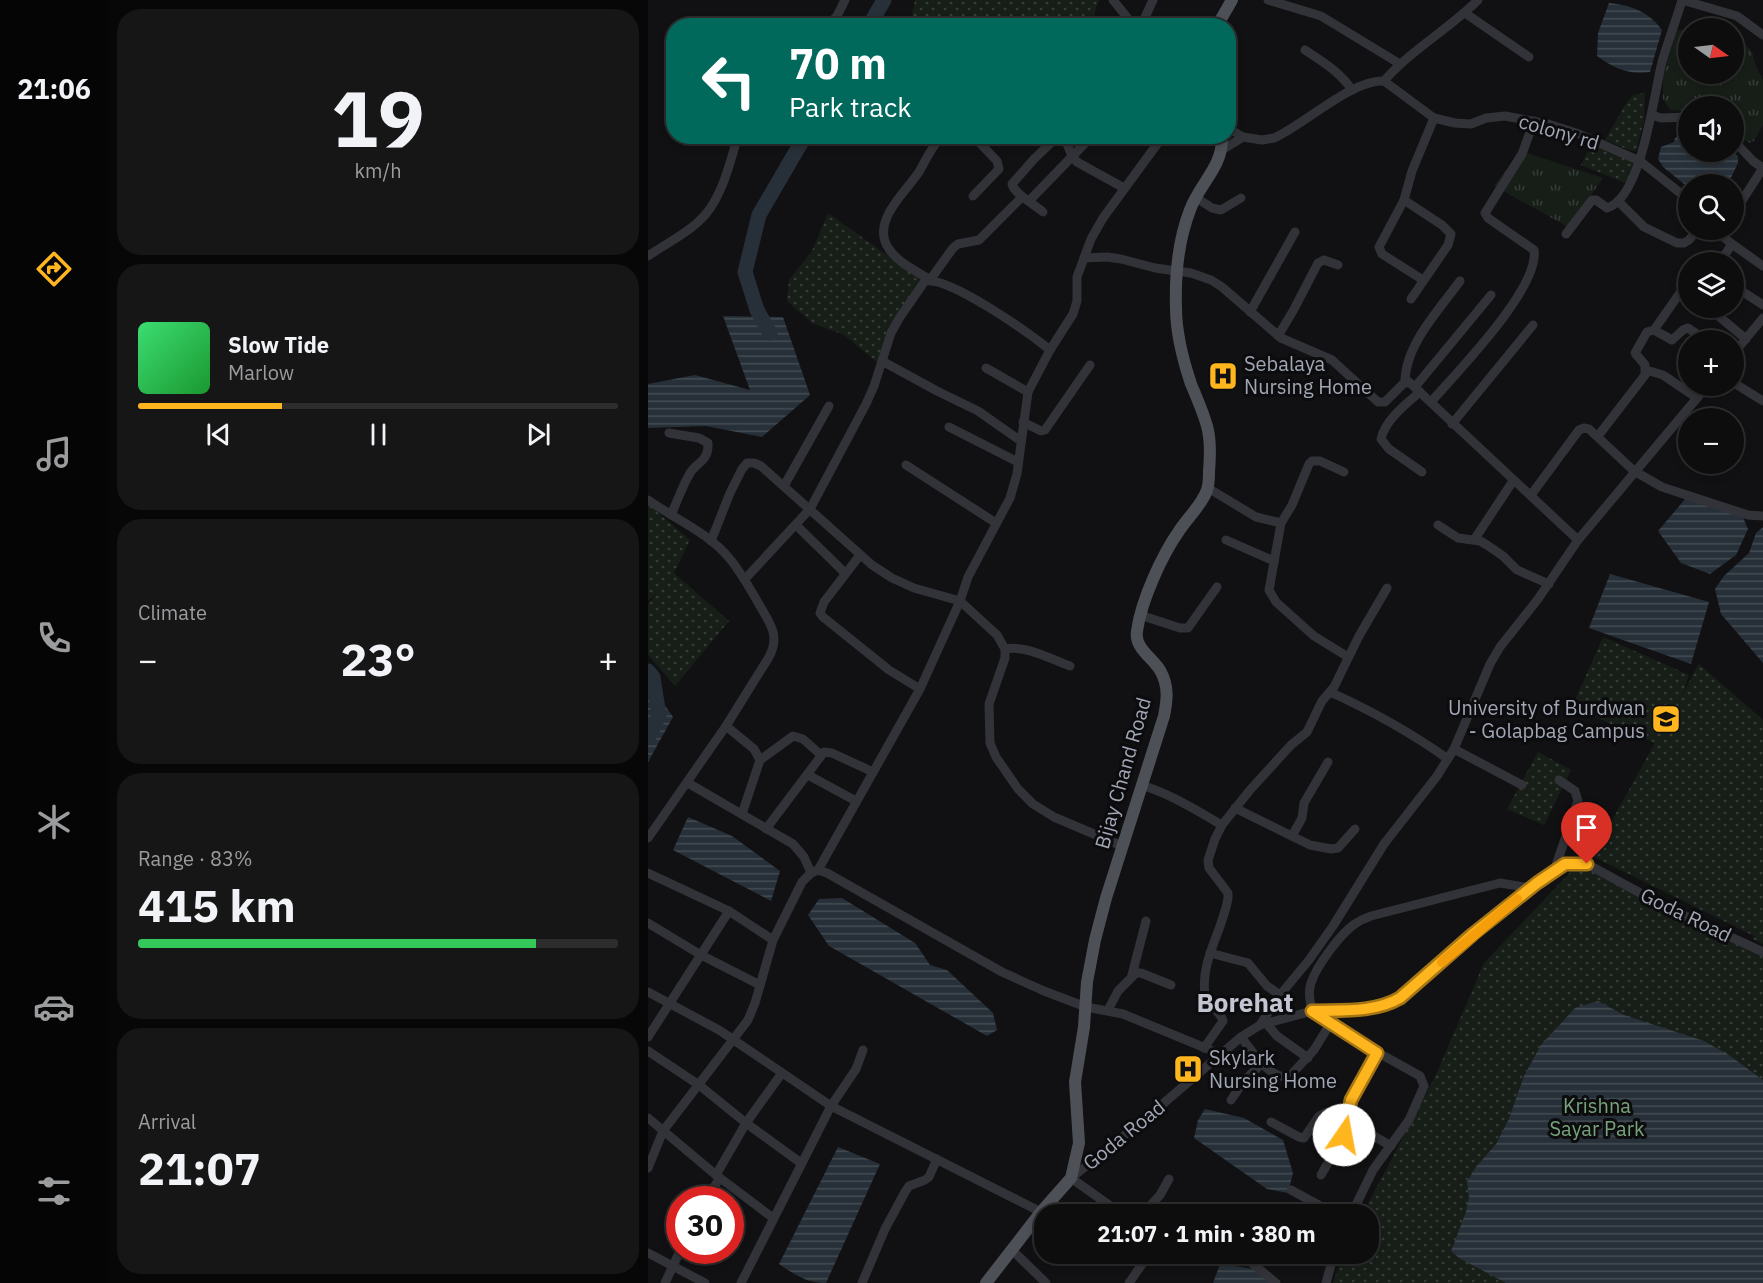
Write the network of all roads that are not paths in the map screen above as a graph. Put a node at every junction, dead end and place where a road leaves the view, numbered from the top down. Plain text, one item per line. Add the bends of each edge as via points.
1 (845, 0) edge
2 (1113, 0) edge
3 (1153, 0) edge
4 (1230, 0) edge
5 (1268, 0) edge
6 (1478, 0) edge
7 (1682, 0) edge
8 (1465, 13) junction
9 (835, 18) edge
10 (1128, 18) edge
11 (1145, 18) edge
12 (1221, 18) edge
13 (1763, 35) edge
14 (1305, 50) dead end
15 (1529, 57) dead end
16 (1400, 64) junction
17 (1384, 81) junction
18 (1352, 90) junction
19 (1652, 115) junction
20 (1678, 117) edge
21 (1434, 118) junction
22 (1534, 121) junction
23 (1236, 133) edge
24 (1243, 137) junction
25 (1236, 141) edge
26 (735, 144) edge
27 (934, 144) edge
28 (980, 144) edge
29 (1050, 144) edge
30 (1067, 144) edge
31 (1084, 144) edge
32 (1156, 144) edge
33 (1222, 144) edge
34 (1232, 144) edge
35 (1222, 150) junction
36 (1744, 152) edge
37 (1072, 156) junction
38 (1640, 161) junction
39 (1763, 168) edge
40 (1124, 188) junction
41 (1678, 191) edge
42 (973, 196) dead end
43 (1195, 197) junction
44 (1744, 197) edge
45 (1026, 198) junction
46 (1241, 198) dead end
47 (1404, 200) junction
48 (1618, 201) junction
49 (1043, 212) dead end
50 (1295, 232) dead end
51 (1566, 234) dead end
52 (1689, 240) edge
53 (1728, 240) edge
54 (1732, 244) junction
55 (1727, 252) edge
56 (648, 256) edge
57 (1084, 258) junction
58 (1338, 265) dead end
59 (1763, 266) edge
60 (1177, 273) junction
61 (930, 280) junction
62 (1423, 280) junction
63 (1460, 281) dead end
64 (1744, 293) edge
65 (1678, 295) edge
66 (1491, 296) dead end
67 (1410, 299) dead end
68 (1763, 305) edge
69 (1250, 312) junction
70 (1721, 318) edge
71 (1762, 322) edge
72 (1533, 325) dead end
73 (1654, 330) junction
74 (1678, 335) edge
75 (1278, 336) junction
76 (1746, 339) junction
77 (1744, 341) edge
78 (1050, 350) junction
79 (882, 361) junction
80 (1090, 365) dead end
81 (986, 368) dead end
82 (1646, 370) junction
83 (1406, 382) junction
84 (1417, 389) junction
85 (1744, 389) edge
86 (1028, 392) junction
87 (1699, 396) edge
88 (1697, 399) junction
89 (1763, 401) edge
90 (1431, 402) junction
91 (829, 406) dead end
92 (1023, 422) junction
93 (1452, 424) junction
94 (950, 427) dead end
95 (669, 434) dead end
96 (1598, 436) junction
97 (1021, 441) junction
98 (1018, 462) junction
99 (906, 465) dead end
100 (1634, 471) junction
101 (1344, 472) dead end
102 (1422, 472) dead end
103 (1514, 481) junction
104 (784, 486) junction
105 (1208, 488) junction
106 (1530, 495) junction
107 (648, 500) edge
108 (810, 509) junction
109 (671, 515) junction
110 (1763, 516) edge
111 (996, 523) junction
112 (1281, 523) junction
113 (796, 525) junction
114 (1438, 525) dead end
115 (1226, 540) dead end
116 (1474, 540) junction
117 (1578, 540) junction
118 (711, 541) junction
119 (860, 555) junction
120 (1274, 561) junction
121 (845, 573) junction
122 (745, 579) junction
123 (1549, 584) junction
124 (1217, 586) dead end
125 (1388, 588) dead end
126 (960, 600) junction
127 (1140, 615) junction
128 (1005, 649) junction
129 (1347, 657) junction
130 (1070, 666) dead end
131 (920, 689) junction
132 (1330, 692) junction
133 (726, 726) junction
134 (1454, 749) junction
135 (821, 754) junction
136 (1448, 759) junction
137 (760, 760) junction
138 (1329, 762) dead end
139 (873, 772) junction
140 (808, 775) junction
141 (1559, 780) dead end
142 (688, 783) junction
143 (1142, 785) junction
144 (1522, 785) dead end
145 (856, 801) junction
146 (1235, 808) junction
147 (742, 814) junction
148 (1222, 825) junction
149 (766, 829) junction
150 (1355, 829) dead end
151 (1292, 836) junction
152 (648, 838) edge
153 (1122, 846) junction
154 (1554, 871) junction
155 (814, 872) junction
156 (648, 873) edge
157 (1531, 888) junction
158 (729, 911) junction
159 (1146, 921) dead end
160 (648, 923) edge
161 (773, 940) junction
162 (1763, 952) edge
163 (1210, 953) junction
164 (701, 955) junction
165 (1132, 975) junction
166 (760, 985) junction
167 (1171, 985) dead end
168 (648, 992) edge
169 (1280, 994) junction
170 (670, 1003) junction
171 (1086, 1007) junction
172 (1108, 1010) junction
173 (1312, 1011) junction
174 (1263, 1024) junction
175 (1330, 1024) junction
176 (648, 1037) edge
177 (1241, 1037) junction
178 (733, 1039) junction
179 (1204, 1048) junction
180 (863, 1050) dead end
181 (648, 1051) edge
182 (1377, 1053) junction
183 (1220, 1054) junction
184 (1308, 1058) junction
185 (1262, 1063) junction
186 (782, 1073) junction
187 (699, 1085) junction
188 (1231, 1100) dead end
189 (831, 1106) junction
190 (648, 1118) edge
191 (1348, 1121) junction
192 (1271, 1122) dead end
193 (746, 1123) junction
194 (663, 1131) junction
195 (1391, 1146) junction
196 (937, 1159) junction
197 (801, 1163) junction
198 (648, 1168) edge
199 (1321, 1175) dead end
200 (718, 1176) junction
201 (1071, 1178) junction
202 (1169, 1179) dead end
203 (713, 1186) edge
204 (1291, 1190) dead end
205 (1048, 1204) edge
206 (1108, 1204) edge
207 (1152, 1204) edge
208 (1317, 1204) edge
209 (1356, 1204) edge
210 (1034, 1208) edge
211 (773, 1218) junction
212 (1034, 1221) edge
213 (1011, 1249) junction
214 (648, 1253) edge
215 (1142, 1264) edge
216 (1253, 1264) edge
217 (1331, 1264) edge
218 (673, 1265) junction
219 (665, 1283) edge
220 (705, 1283) edge
221 (741, 1283) edge
222 (862, 1283) edge
223 (987, 1283) edge
224 (1046, 1283) edge
225 (1129, 1283) edge
226 (1276, 1283) edge
227 (1326, 1283) edge

1 - 9 street
2 - 10 street
3 - 11 street
4 - 12 main road
5 - 16 street via 1321,16
6 - 8 street
7 - 13 street via 1737,16
7 - 19 street
8 - 15 street
8 - 16 street
14 - 18 street via 1335,69
16 - 17 street
17 - 18 street via 1375,80
17 - 21 street, colony rd
18 - 24 street via 1284,134 1262,140
19 - 20 street
19 - 38 street
21 - 22 street, colony rd via 1455,123 1505,116
21 - 47 street
22 - 38 street, colony rd via 1579,134
22 - 90 street via 1522,154 1485,213 1534,250 1533,265 1510,308
23 - 24 street
24 - 25 street
26 - 56 street via 706,214
27 - 61 street via 883,228 887,248 895,257
28 - 42 street via 999,165 997,173
29 - 45 street via 1012,184
30 - 37 street
31 - 37 street
32 - 40 street
33 - 35 main road, Bijay Chand Road
34 - 35 street
35 - 43 main road, Bijay Chand Road
36 - 39 street
37 - 40 street via 1085,168
37 - 45 street
38 - 41 street, colony rd
38 - 48 street
39 - 44 street
40 - 57 street via 1095,232
43 - 46 street via 1221,210
43 - 60 main road, Bijay Chand Road via 1184,228
45 - 49 street
45 - 61 street via 979,240 953,248
47 - 62 street via 1378,250
47 - 62 street via 1451,234 1448,245
48 - 51 street via 1607,208 1592,200
48 - 52 street via 1644,227 1677,243
50 - 69 street
53 - 54 street
54 - 55 street
54 - 59 street
57 - 60 street via 1121,259
57 - 78 street via 1077,277 1073,314
58 - 75 street via 1318,262
60 - 69 street via 1211,280
60 - 105 main road, Bijay Chand Road via 1180,343 1208,428
61 - 78 street via 1005,317
61 - 79 street via 920,286 900,317
62 - 67 street
63 - 83 street via 1418,342 1407,365
64 - 68 street
65 - 73 street
66 - 84 street
69 - 75 street
70 - 76 street
71 - 76 street
72 - 93 street
73 - 74 street via 1672,340
73 - 82 street via 1647,332 1635,353
75 - 83 street via 1332,360 1378,402 1385,402
76 - 77 street
78 - 86 street
79 - 97 street via 978,411
79 - 108 street via 866,404
80 - 92 street via 1046,430
81 - 86 street
82 - 88 street via 1663,375
82 - 96 street
83 - 84 street
84 - 90 street
84 - 102 street via 1381,439
85 - 89 street
86 - 92 street
87 - 88 street
88 - 100 street
90 - 93 street
91 - 104 street
92 - 97 street
93 - 103 street
94 - 98 street
95 - 109 street via 699,438 709,448 703,461 689,473
96 - 100 street
96 - 106 street via 1589,429 1579,430
97 - 98 street
98 - 111 street via 1010,498
99 - 111 street
100 - 110 street via 1673,491 1748,515
100 - 117 street
101 - 112 street via 1312,461
103 - 106 street
103 - 116 street
104 - 108 street
104 - 118 street via 761,466 747,464 729,493
105 - 112 street via 1256,517
105 - 127 main road, Bijay Chand Road via 1168,548
106 - 117 street
107 - 109 street
108 - 113 street
108 - 119 street
109 - 118 street
111 - 126 street
112 - 120 street
113 - 121 street
113 - 122 street
114 - 116 street via 1458,538
115 - 120 street
116 - 123 street via 1496,551 1517,570
117 - 123 street
118 - 122 street
119 - 121 street
119 - 126 street via 914,588
120 - 129 street via 1269,590 1276,602 1314,636
121 - 131 street via 820,607 823,618
122 - 133 street via 772,627 774,647
123 - 134 street via 1490,664
124 - 127 street via 1188,628
125 - 129 street
126 - 128 street via 997,635
126 - 131 street
127 - 143 main road, Bijay Chand Road via 1136,634 1139,646 1161,671 1167,700
128 - 130 street via 1031,651
128 - 153 street via 989,704 990,743 996,757 1033,804
129 - 132 street
131 - 139 street
132 - 136 street via 1392,722
132 - 146 street via 1303,736
133 - 137 street via 754,749
133 - 142 street
134 - 136 street
134 - 144 street
135 - 137 street via 793,736
135 - 139 street via 832,753
135 - 140 street
136 - 169 street via 1384,844 1327,935
137 - 147 street
138 - 151 street via 1304,803 1302,818
139 - 145 street
140 - 145 street
140 - 149 street
141 - 154 street via 1575,791 1578,801
142 - 147 street
142 - 152 street
143 - 148 street via 1167,794
143 - 153 main road, Bijay Chand Road
145 - 155 street
146 - 148 street
146 - 151 street
147 - 149 street
148 - 163 street via 1208,860 1228,898
149 - 155 street via 793,844
150 - 151 street via 1338,848 1331,849
153 - 171 main road, Bijay Chand Road via 1095,940
154 - 157 street, Goda Road
154 - 162 street, Goda Road via 1565,864 1587,864 1666,907
155 - 161 street via 802,882
155 - 171 street via 827,873 1002,972
156 - 158 street
157 - 173 street, Goda Road via 1388,1005
157 - 173 street via 1500,883 1359,921 1348,929 1316,971 1309,994
158 - 161 street
158 - 164 street
159 - 165 street
160 - 164 street
161 - 166 street
163 - 169 street via 1248,963 1267,986
163 - 179 street via 1204,984 1206,1000 1223,1021
164 - 166 street
164 - 170 street
165 - 167 street via 1141,973
165 - 172 street
166 - 178 street via 748,1020
168 - 170 street
169 - 174 street
170 - 176 street
170 - 178 street
171 - 172 street
171 - 201 main road, Bijay Chand Road via 1075,1082 1079,1143
172 - 179 street
173 - 174 street, Goda Road
173 - 175 street
174 - 177 street, Goda Road
174 - 184 street
175 - 182 street
175 - 184 street
177 - 183 street, Goda Road
177 - 185 street
178 - 186 street
178 - 187 street
179 - 183 street
180 - 189 street via 848,1083
181 - 187 street
182 - 191 street via 1355,1090
182 - 195 street via 1420,1076 1424,1086 1409,1120
183 - 201 street, Goda Road
184 - 185 street via 1284,1078
185 - 188 street
186 - 189 street
186 - 193 street
187 - 193 street
187 - 194 street
189 - 196 street
189 - 197 street
190 - 194 street
191 - 192 street via 1323,1113 1304,1138
191 - 195 street
191 - 199 street
193 - 197 street
193 - 200 street
194 - 198 street
194 - 200 street
195 - 209 street via 1373,1170
196 - 210 street
196 - 222 street via 928,1177 905,1192
197 - 211 street
200 - 203 street
200 - 211 street
201 - 205 main road, Bijay Chand Road
201 - 206 street
202 - 207 street
204 - 208 street
211 - 221 street
212 - 213 main road, Bijay Chand Road
213 - 223 main road, Bijay Chand Road
213 - 224 street
214 - 218 street
215 - 225 street
216 - 226 street
217 - 227 street
218 - 219 street
218 - 220 street

